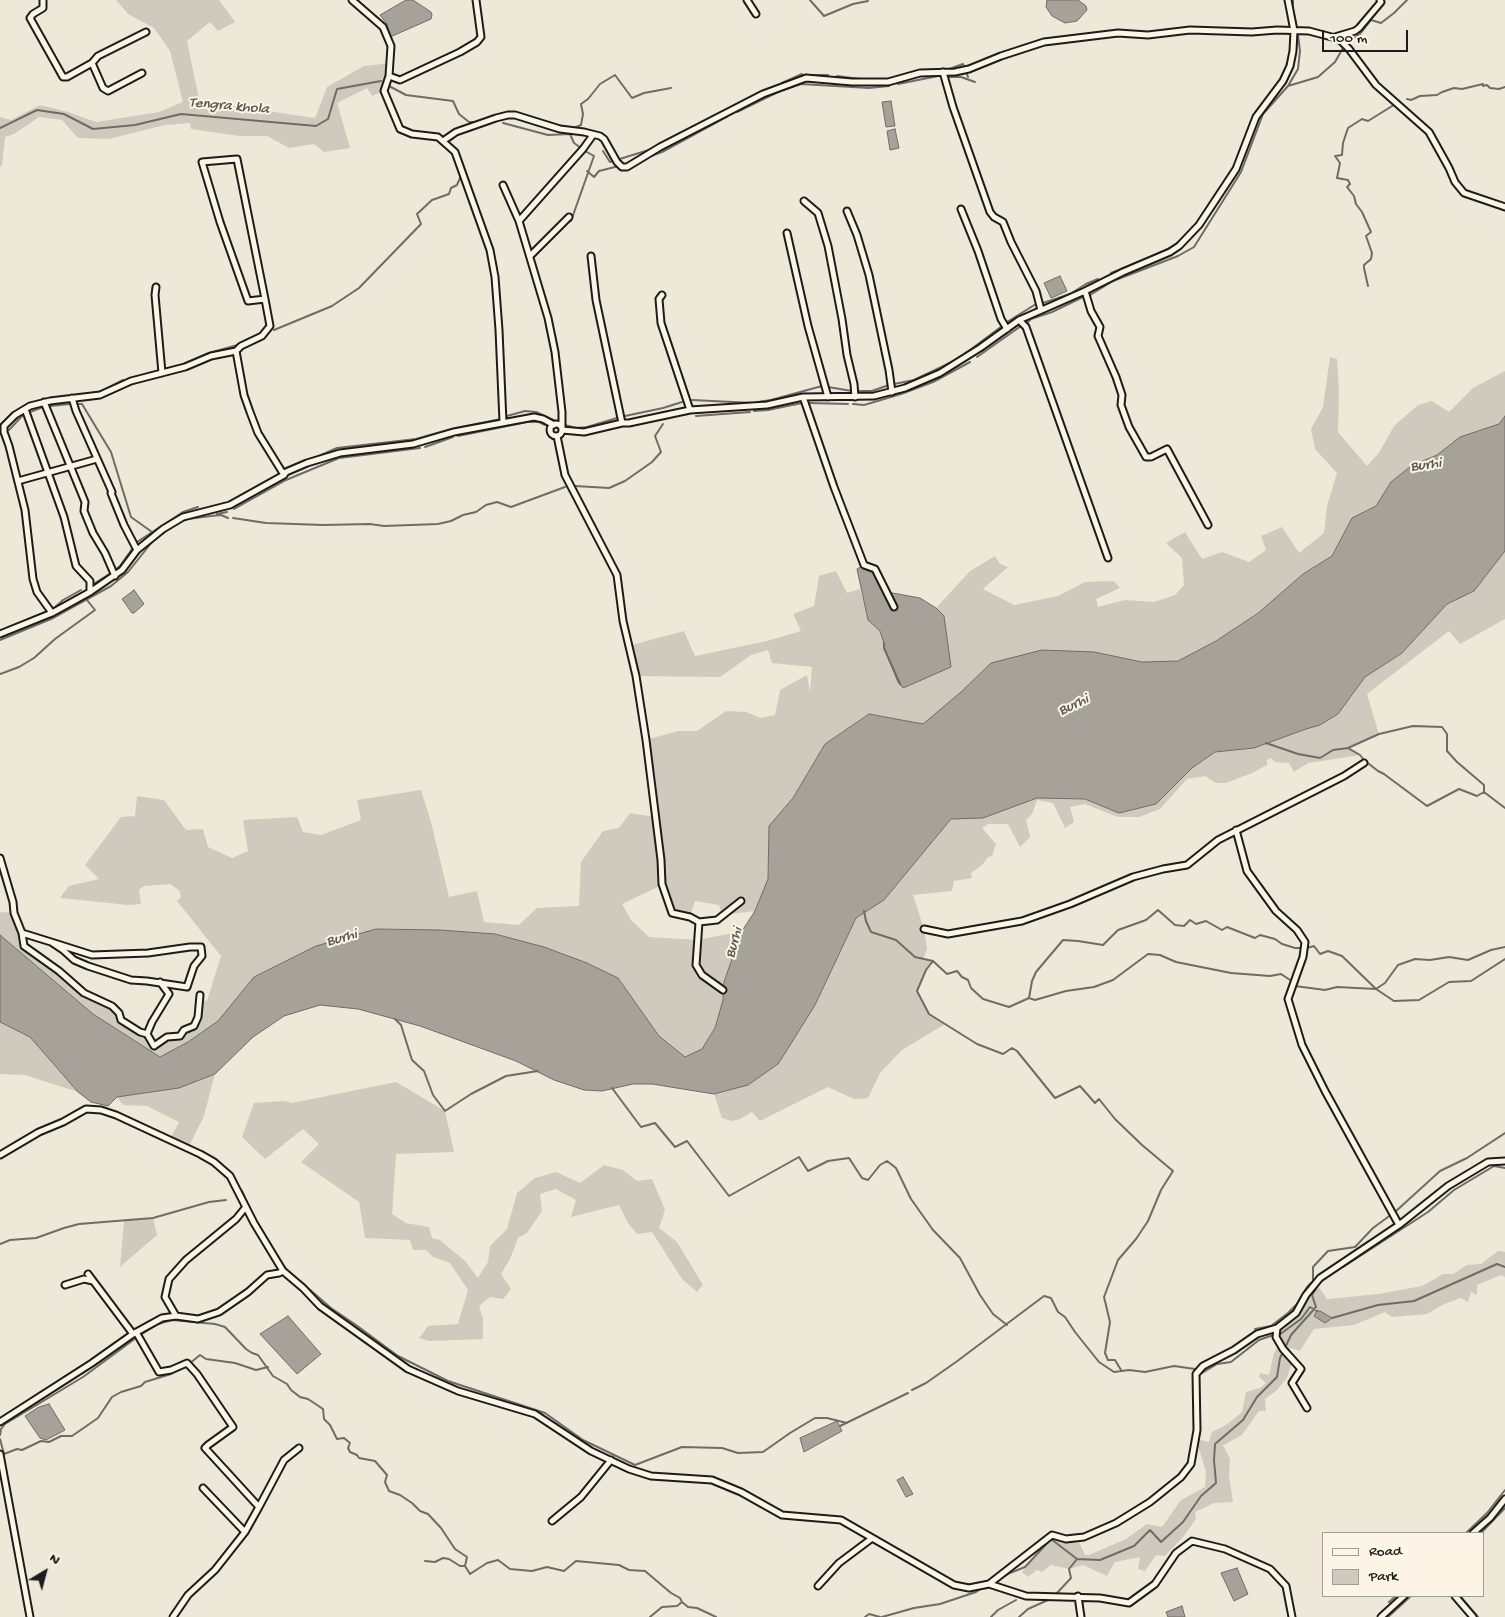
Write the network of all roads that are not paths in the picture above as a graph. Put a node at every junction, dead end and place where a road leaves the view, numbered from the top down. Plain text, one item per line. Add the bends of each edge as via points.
1 (43, 0) edge
2 (352, 0) edge
3 (476, 0) edge
4 (747, 0) edge
5 (1288, 0) edge
6 (1380, 0) edge
7 (756, 14) dead end
8 (1294, 31) junction
9 (146, 32) dead end
10 (1332, 37) junction
11 (92, 63) junction
12 (942, 72) junction
13 (142, 73) dead end
14 (389, 76) junction
15 (594, 135) junction
16 (443, 141) junction
17 (503, 185) dead end
18 (804, 201) dead end
19 (1505, 207) edge
20 (961, 209) dead end
21 (847, 211) dead end
22 (569, 217) dead end
23 (519, 221) junction
24 (787, 233) dead end
25 (530, 256) junction
26 (591, 256) dead end
27 (156, 287) dead end
28 (1085, 291) junction
29 (662, 295) dead end
30 (265, 299) junction
31 (1041, 310) junction
32 (1019, 320) junction
33 (1007, 329) junction
34 (236, 351) junction
35 (162, 372) junction
36 (892, 392) junction
37 (828, 397) junction
38 (855, 397) junction
39 (72, 398) junction
40 (803, 398) junction
41 (44, 402) junction
42 (25, 409) junction
43 (690, 410) junction
44 (503, 422) junction
45 (622, 423) junction
46 (554, 425) junction
47 (562, 429) junction
48 (2, 431) edge
49 (557, 436) junction
50 (97, 459) junction
51 (71, 467) junction
52 (47, 474) junction
53 (284, 475) junction
54 (18, 481) junction
55 (1208, 525) dead end
56 (137, 550) junction
57 (1108, 558) dead end
58 (115, 576) junction
59 (90, 592) junction
60 (894, 607) dead end
61 (52, 613) junction
62 (0, 634) edge
63 (1364, 763) dead end
64 (1236, 830) junction
65 (0, 858) edge
66 (740, 901) dead end
67 (699, 922) junction
68 (924, 929) dead end
69 (22, 933) junction
70 (51, 942) junction
71 (160, 982) junction
72 (723, 990) dead end
73 (200, 995) dead end
74 (147, 1034) junction
75 (0, 1155) edge
76 (1505, 1161) edge
77 (245, 1208) junction
78 (1399, 1225) junction
79 (283, 1271) junction
80 (88, 1274) dead end
81 (93, 1281) junction
82 (65, 1285) dead end
83 (176, 1316) junction
84 (1277, 1328) junction
85 (135, 1333) junction
86 (1307, 1408) dead end
87 (0, 1422) edge
88 (299, 1448) dead end
89 (0, 1454) edge
90 (611, 1460) junction
91 (203, 1488) dead end
92 (1505, 1499) edge
93 (259, 1507) junction
94 (552, 1521) dead end
95 (245, 1532) junction
96 (1474, 1532) edge
97 (871, 1539) junction
98 (989, 1584) junction
99 (818, 1586) dead end
100 (1078, 1596) junction
101 (1403, 1597) edge
102 (1456, 1597) edge
103 (30, 1617) edge
104 (174, 1617) edge
105 (1081, 1617) edge
106 (1292, 1617) edge
107 (1381, 1617) edge
108 (1474, 1617) edge

1 - 11 street via 43,8 30,18 63,77 67,78
2 - 14 street via 382,27 391,46
3 - 14 street via 481,37 477,42 400,80
4 - 7 street
5 - 8 street
6 - 10 street via 1359,28
8 - 10 street
8 - 12 street via 1190,30 1044,42 970,68
8 - 28 street via 1290,66 1283,81 1256,117 1236,169 1199,225 1170,252
9 - 11 street via 95,58
10 - 19 street via 1349,49 1376,85 1429,132 1464,193
11 - 13 street via 108,91
12 - 15 street via 920,73 888,82 806,78 762,94 627,167 617,162 604,139
12 - 31 street via 990,212 1003,222 1036,290
14 - 16 street via 384,91 400,130 438,137
15 - 16 street via 508,114 456,132
15 - 23 street
16 - 44 street via 455,152 490,250 495,277
17 - 23 street
18 - 38 street via 818,213 828,246
20 - 33 street
21 - 36 street via 869,275
22 - 25 street
23 - 25 street
24 - 37 street
25 - 47 street via 555,352
26 - 45 street via 596,300
27 - 35 street
28 - 31 street
28 - 55 street via 1100,328 1098,336 1122,395 1121,405 1129,427 1146,457 1167,449
29 - 43 street via 659,299 662,323
30 - 30 street via 237,159 202,162 248,301
30 - 34 street via 270,326 262,336
31 - 32 street
32 - 33 street
32 - 57 street via 1026,327
33 - 36 street via 940,373
34 - 35 street
34 - 53 street via 244,395 258,433
35 - 39 street via 100,395
36 - 38 street
37 - 38 street
37 - 40 street
39 - 41 street
39 - 50 street
40 - 43 street via 767,405
40 - 60 street via 864,565 876,569
41 - 42 street
41 - 51 street
42 - 48 street via 15,414
42 - 52 street
43 - 45 street
44 - 46 street via 534,417
44 - 53 street via 413,444 340,453
45 - 47 street via 584,432
46 - 47 street
46 - 49 street via 550,431
47 - 49 street
48 - 54 street
49 - 67 street via 565,475 617,575 646,740 662,884 672,913
50 - 51 street
50 - 56 street
51 - 52 street
51 - 58 street via 85,502 84,511
52 - 54 street
52 - 59 street via 64,517 76,566 90,581
53 - 56 street via 230,505 183,517
54 - 61 street via 28,528 33,579 37,592
56 - 58 street
58 - 59 street
59 - 61 street
61 - 62 street
63 - 64 street
64 - 68 street via 1187,865 1133,877 1022,921 948,934
64 - 78 street via 1246,871 1305,942 1288,999 1302,1045
65 - 69 street
66 - 67 street via 717,920
67 - 72 street via 696,965 702,975
69 - 70 street
69 - 74 street via 24,946 84,993 112,1006 121,1020
70 - 71 street via 74,960 88,966 131,980
70 - 71 street via 92,954 148,953 201,947 202,956 194,966 186,987
71 - 74 street via 169,994
73 - 74 street via 194,1026 184,1030 180,1036 168,1037 154,1046
75 - 77 street via 86,1109 100,1110 166,1137 214,1162 230,1176
76 - 78 street via 1488,1162 1448,1186
77 - 79 street
77 - 83 street via 236,1220 186,1260 169,1279 165,1297
78 - 84 street via 1320,1278 1296,1313
79 - 83 street via 267,1275 219,1312 198,1319
79 - 90 street via 320,1306 408,1369 458,1391 535,1414 591,1451
80 - 81 street
81 - 82 street via 84,1279
81 - 85 street
83 - 85 street via 162,1318
84 - 86 street via 1276,1337 1283,1349 1301,1369 1292,1383
84 - 98 street via 1257,1334 1203,1366 1196,1374 1197,1430 1191,1464 1181,1477 1116,1523 1084,1537 1066,1539 1052,1535
85 - 87 street
85 - 93 street via 159,1372 187,1363 196,1374 233,1427 205,1448
88 - 93 street via 284,1460
89 - 103 street
90 - 94 street via 581,1497
90 - 97 street via 652,1476 712,1480 782,1515 841,1520
91 - 95 street
92 - 96 street
93 - 95 street
95 - 104 street via 215,1570 188,1595
97 - 98 street via 954,1586 969,1588
97 - 99 street via 839,1562
98 - 100 street via 1026,1596
100 - 105 street
100 - 106 street via 1129,1603 1155,1584 1176,1552 1192,1541 1225,1549 1270,1569 1286,1586
101 - 107 street
102 - 108 street

